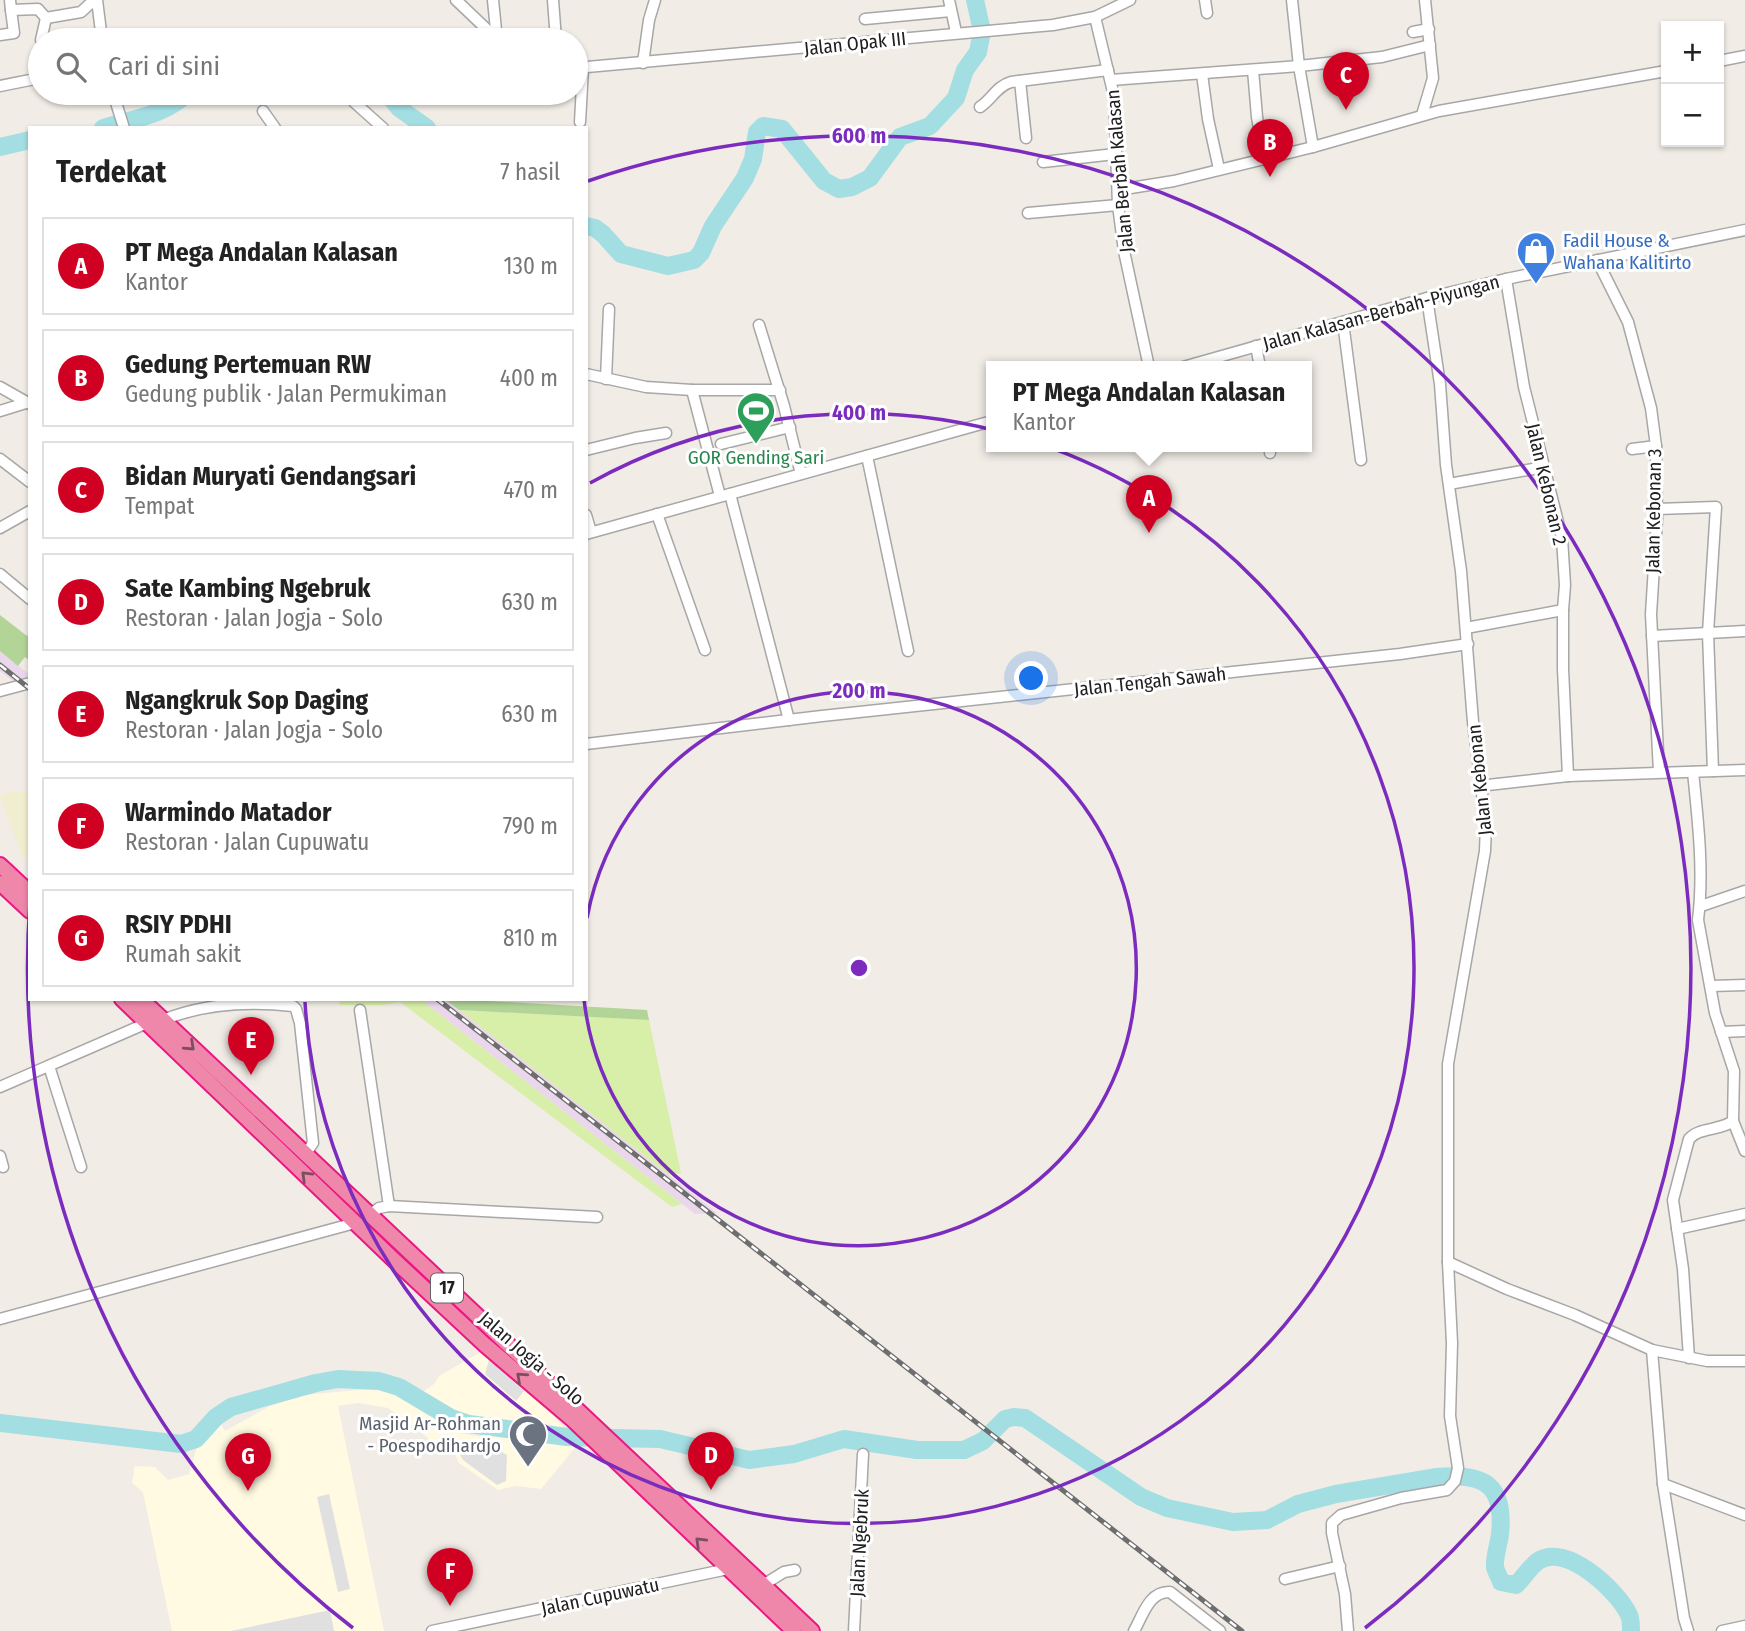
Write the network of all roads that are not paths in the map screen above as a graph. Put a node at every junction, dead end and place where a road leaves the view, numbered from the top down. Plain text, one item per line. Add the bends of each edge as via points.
1 (95, 0) edge
2 (456, 0) edge
3 (495, 0) edge
4 (553, 0) edge
5 (655, 0) edge
6 (1130, 0) edge
7 (1205, 0) edge
8 (1292, 0) edge
9 (1424, 0) edge
10 (10, 5) edge
11 (31, 5) edge
12 (950, 5) edge
13 (1207, 13) dead end
14 (1095, 17) junction
15 (46, 18) junction
16 (866, 19) dead end
17 (44, 28) edge
18 (100, 28) edge
19 (485, 28) edge
20 (497, 28) edge
21 (555, 28) edge
22 (1429, 29) junction
23 (960, 32) junction
24 (1413, 32) dead end
25 (0, 35) edge
26 (1430, 45) junction
27 (1745, 56) edge
28 (1724, 60) edge
29 (643, 63) junction
30 (1299, 66) junction
31 (588, 67) edge
32 (1253, 70) junction
33 (1661, 72) edge
34 (1202, 74) junction
35 (1109, 75) junction
36 (28, 80) edge
37 (1020, 81) junction
38 (0, 86) edge
39 (117, 105) edge
40 (356, 105) edge
41 (580, 105) edge
42 (980, 107) dead end
43 (263, 111) dead end
44 (1422, 115) junction
45 (122, 122) edge
46 (580, 122) dead end
47 (274, 126) edge
48 (381, 126) edge
49 (1026, 138) dead end
50 (1313, 147) junction
51 (1115, 154) junction
52 (1264, 159) junction
53 (1043, 162) dead end
54 (1219, 169) junction
55 (1118, 190) junction
56 (1118, 205) junction
57 (1028, 213) dead end
58 (1745, 230) edge
59 (1597, 260) junction
60 (1506, 279) junction
61 (1427, 298) junction
62 (609, 310) dead end
63 (1343, 322) junction
64 (759, 325) dead end
65 (1256, 346) junction
66 (1148, 361) edge
67 (1204, 361) edge
68 (1259, 361) edge
69 (588, 374) edge
70 (606, 379) junction
71 (0, 387) edge
72 (692, 390) junction
73 (780, 390) junction
74 (28, 402) edge
75 (28, 403) edge
76 (0, 411) edge
77 (986, 423) edge
78 (790, 427) junction
79 (666, 433) dead end
80 (721, 444) dead end
81 (1656, 446) junction
82 (1632, 449) dead end
83 (588, 450) edge
84 (867, 456) junction
85 (0, 459) edge
86 (1361, 460) dead end
87 (1544, 467) junction
88 (801, 474) junction
89 (28, 480) edge
90 (1449, 484) junction
91 (725, 495) junction
92 (1657, 509) junction
93 (28, 512) edge
94 (657, 514) junction
95 (0, 528) edge
96 (589, 533) edge
97 (0, 574) edge
98 (28, 597) edge
99 (1563, 610) junction
100 (1466, 628) junction
101 (1745, 631) edge
102 (1708, 633) junction
103 (1652, 636) junction
104 (1468, 644) junction
105 (705, 650) dead end
106 (908, 651) dead end
107 (28, 684) edge
108 (0, 691) edge
109 (789, 720) junction
110 (588, 744) edge
111 (1745, 770) edge
112 (1713, 771) junction
113 (1659, 772) junction
114 (1693, 772) junction
115 (1568, 776) junction
116 (1479, 786) junction
117 (0, 865) edge
118 (0, 883) edge
119 (28, 891) edge
120 (1745, 891) edge
121 (1701, 906) junction
122 (28, 909) edge
123 (1745, 985) edge
124 (1711, 986) junction
125 (124, 1001) edge
126 (143, 1001) edge
127 (360, 1010) dead end
128 (163, 1020) junction
129 (146, 1023) junction
130 (1745, 1031) edge
131 (1721, 1032) junction
132 (49, 1066) junction
133 (0, 1087) edge
134 (1732, 1121) junction
135 (1745, 1151) edge
136 (305, 1155) junction
137 (0, 1156) edge
138 (3, 1167) dead end
139 (81, 1167) dead end
140 (389, 1206) junction
141 (1745, 1214) edge
142 (369, 1215) junction
143 (597, 1217) dead end
144 (355, 1223) junction
145 (1677, 1229) junction
146 (403, 1247) junction
147 (393, 1259) junction
148 (1448, 1262) junction
149 (0, 1319) edge
150 (1651, 1350) junction
151 (1689, 1359) junction
152 (1745, 1361) edge
153 (863, 1454) dead end
154 (1663, 1484) junction
155 (1745, 1515) edge
156 (1340, 1566) junction
157 (728, 1569) junction
158 (795, 1570) dead end
159 (1285, 1579) dead end
160 (763, 1585) junction
161 (791, 1622) edge
162 (1745, 1626) edge
163 (432, 1631) edge
164 (812, 1631) edge
165 (854, 1631) edge
166 (1134, 1631) edge
167 (1220, 1631) edge
168 (1348, 1631) edge
169 (1688, 1631) edge
170 (1722, 1631) edge

1 - 15 street via 81,12
1 - 18 street
2 - 19 street
3 - 20 street
4 - 21 street
5 - 29 street
6 - 14 street, Jalan Opak III
7 - 13 street
8 - 30 street
9 - 22 street
10 - 11 street
10 - 25 street via 14,33
11 - 15 street
12 - 16 street
12 - 23 street
14 - 23 street, Jalan Opak III
14 - 35 street, Jalan Berbah Kalasan
15 - 17 street
22 - 24 street
22 - 26 street
23 - 29 street, Jalan Opak III
26 - 30 street via 1382,57
26 - 44 street via 1433,78
27 - 28 street
29 - 31 street, Jalan Opak III
30 - 32 street
30 - 50 street
32 - 34 street
32 - 52 street
33 - 44 street
34 - 35 street
34 - 54 street
35 - 37 street
35 - 51 street, Jalan Berbah Kalasan
36 - 38 street
37 - 42 street via 999,86
37 - 49 street
39 - 45 street
40 - 48 street
41 - 46 street
43 - 47 street
44 - 50 street
50 - 52 street
51 - 53 street
51 - 55 street, Jalan Berbah Kalasan
52 - 54 street
54 - 55 street
55 - 56 street, Jalan Berbah Kalasan
56 - 57 street
56 - 66 street, Jalan Berbah Kalasan
58 - 59 street, Jalan Kalasan-Berbah-Piyungan
59 - 60 street, Jalan Kalasan-Berbah-Piyungan
59 - 81 street, Jalan Kebonan 3 via 1628,322
60 - 61 street, Jalan Kalasan-Berbah-Piyungan
60 - 87 street, Jalan Kebonan 2 via 1524,387
61 - 63 street, Jalan Kalasan-Berbah-Piyungan
61 - 90 street, Jalan Kebonan
62 - 70 street
63 - 65 street, Jalan Kalasan-Berbah-Piyungan
63 - 86 street
64 - 73 street
65 - 67 street, Jalan Kalasan-Berbah-Piyungan
65 - 68 street
69 - 70 street
70 - 72 street
71 - 74 street
72 - 73 street
72 - 91 street
73 - 78 street
75 - 76 street
77 - 84 street
78 - 80 street
78 - 88 street
79 - 83 street
81 - 82 street
81 - 92 street, Jalan Kebonan 3
84 - 88 street
84 - 106 street
85 - 89 street
87 - 90 street
87 - 99 street, Jalan Kebonan 2 via 1562,538
88 - 91 street
90 - 100 street, Jalan Kebonan
91 - 94 street
91 - 109 street
92 - 102 street via 1716,507
92 - 103 street, Jalan Kebonan 3
93 - 95 street
94 - 96 street
94 - 105 street
97 - 98 street
99 - 100 street
99 - 115 street, Jalan Kebonan 2
100 - 104 street, Jalan Kebonan
101 - 102 street
102 - 103 street
102 - 112 street
103 - 113 street, Jalan Kebonan 3
104 - 109 street, Jalan Tengah Sawah
104 - 116 street, Jalan Kebonan
107 - 108 street
109 - 110 street, Jalan Tengah Sawah
111 - 112 street
112 - 114 street
113 - 114 street
113 - 115 street
114 - 121 street
115 - 116 street
116 - 148 street, Jalan Kebonan via 1485,851 1448,1064
117 - 119 highway
118 - 122 highway
120 - 121 street
121 - 124 street via 1698,920
123 - 124 street
124 - 131 street
125 - 129 highway, Jalan Jogja - Solo / 17
126 - 128 highway, Jalan Jogja - Solo / 17
127 - 140 street
128 -> 136 highway, Jalan Jogja - Solo / 17
128 - 136 street via 223,1004 293,1006 313,1143
129 - 132 street
144 -> 129 highway, Jalan Jogja - Solo / 17
130 - 131 street
131 - 134 street via 1734,1070
132 - 133 street
132 - 139 street
134 - 135 street
134 - 145 street via 1689,1139 1673,1200
136 - 142 highway, Jalan Jogja - Solo / 17
137 - 138 street
140 - 142 street
140 - 143 street
141 - 145 street
142 - 146 highway, Jalan Jogja - Solo / 17
144 - 147 highway, Jalan Jogja - Solo / 17
144 - 149 street
145 - 151 street
146 - 147 highway
146 - 160 highway, Jalan Jogja - Solo / 17
157 -> 147 highway, Jalan Jogja - Solo / 17 via 573,1420
148 - 150 street
148 - 156 street, Jalan Kebonan via 1455,1481 1447,1490 1337,1517 1331,1527
150 - 151 street
150 - 154 street
151 - 152 street
153 - 165 street, Jalan Ngebruk
154 - 155 street
154 - 169 street
156 - 159 street
156 - 168 street
157 - 161 highway, Jalan Jogja - Solo / 17
157 - 163 street, Jalan Cupuwatu
158 - 160 street
160 - 161 highway, Jalan Jogja - Solo / 17
161 - 164 highway, Jalan Jogja - Solo / 17
162 - 170 street
166 - 167 street via 1153,1597 1164,1592

